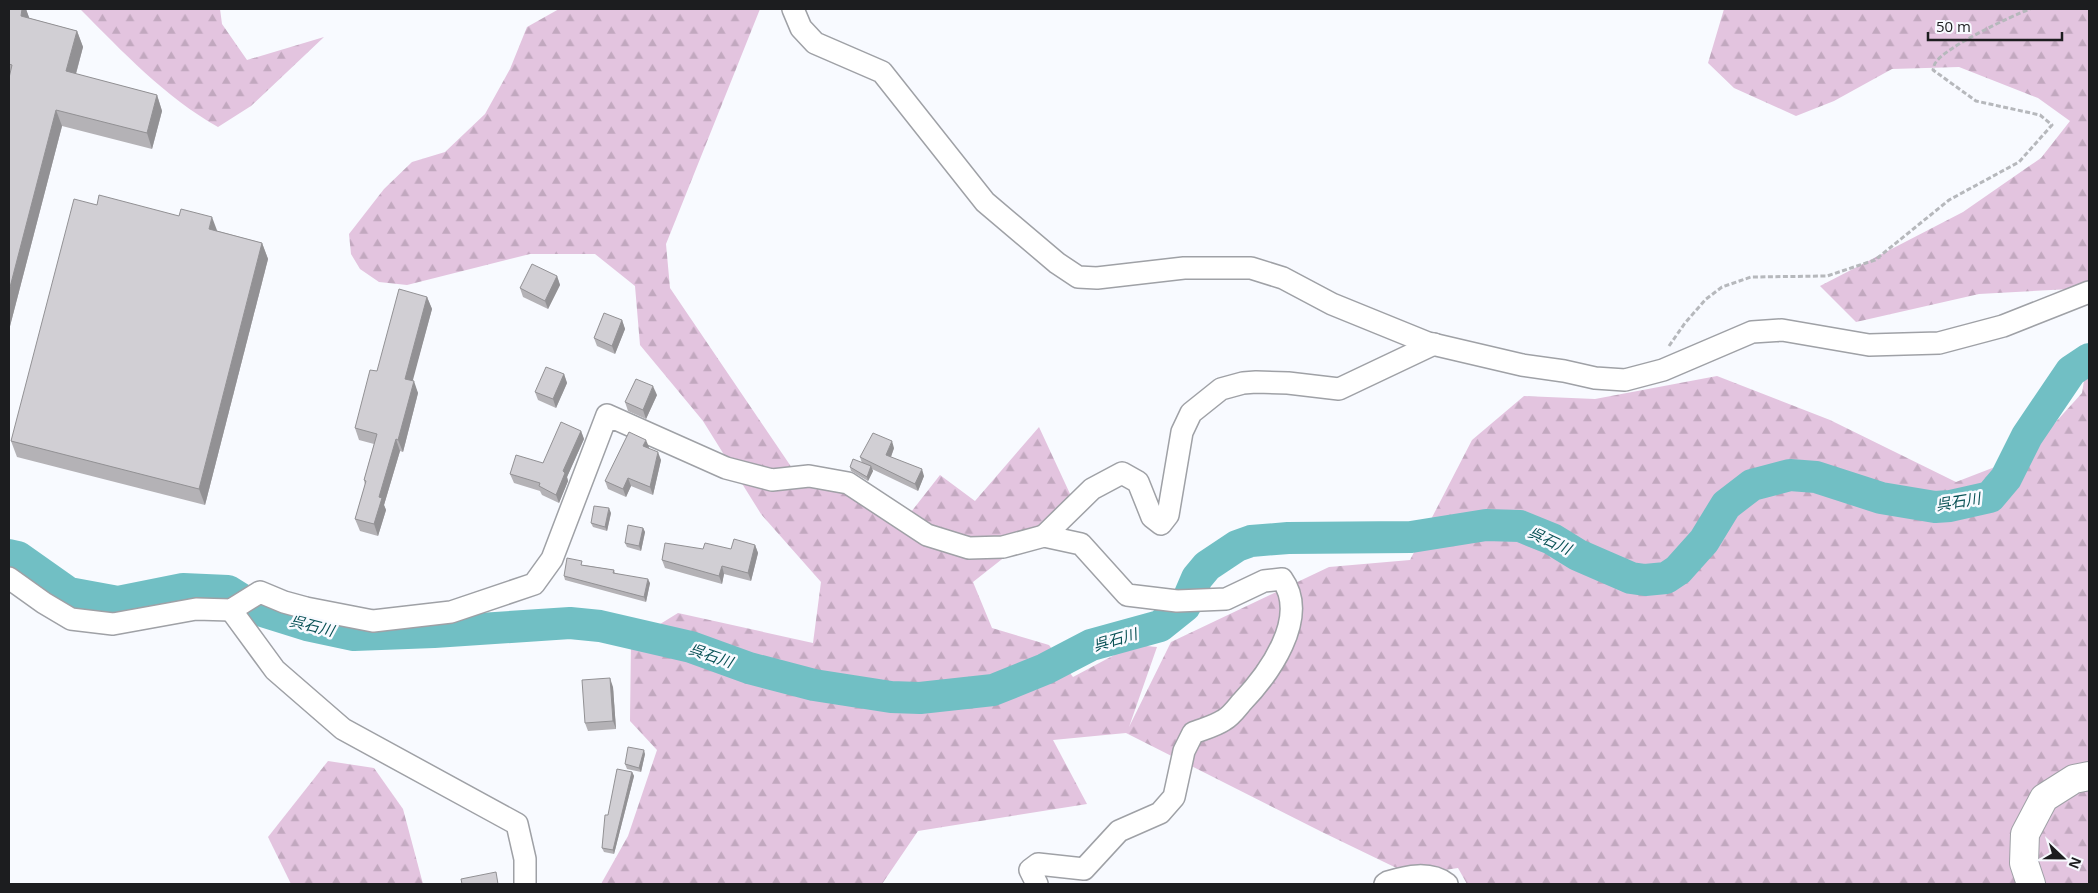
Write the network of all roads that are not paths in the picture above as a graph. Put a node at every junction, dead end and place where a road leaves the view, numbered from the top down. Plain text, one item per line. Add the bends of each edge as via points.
1 (793, 9) edge
2 (2089, 292) edge
3 (1434, 344) junction
4 (1044, 536) junction
5 (9, 578) edge
6 (233, 608) junction
7 (2089, 776) edge
8 (525, 884) edge
9 (1037, 884) edge
10 (1385, 884) edge
11 (1447, 884) edge
12 (2031, 884) edge

1 - 3 street via 801,28 815,43 882,72 985,202 1078,277 1097,278 1184,268 1251,268 1283,278 1332,304
2 - 3 street via 2003,326 1938,343 1869,345 1782,330 1752,332 1663,370 1625,380 1595,378
3 - 4 street via 1339,389 1256,382 1243,382 1221,389 1191,413 1182,432 1168,516 1161,524 1152,517 1138,482 1122,473 1092,489
4 - 6 street via 1003,547 968,548 926,535 848,484 809,476 772,480 726,468 607,415 552,559 534,584 451,612 372,621 306,608 260,592
4 - 9 street via 1081,544 1127,595 1177,601 1226,599 1264,581 1282,579 1289,588 1291,620 1280,650 1261,683 1226,719 1193,733 1184,751 1174,797 1160,813 1119,831 1084,869 1038,864 1030,870
5 - 6 street via 71,619 112,624 196,609
6 - 8 street via 274,670 343,729 517,824 526,859
7 - 12 street via 2074,779 2044,798 2024,834 2024,863
10 - 11 street via 1411,875 1434,878

